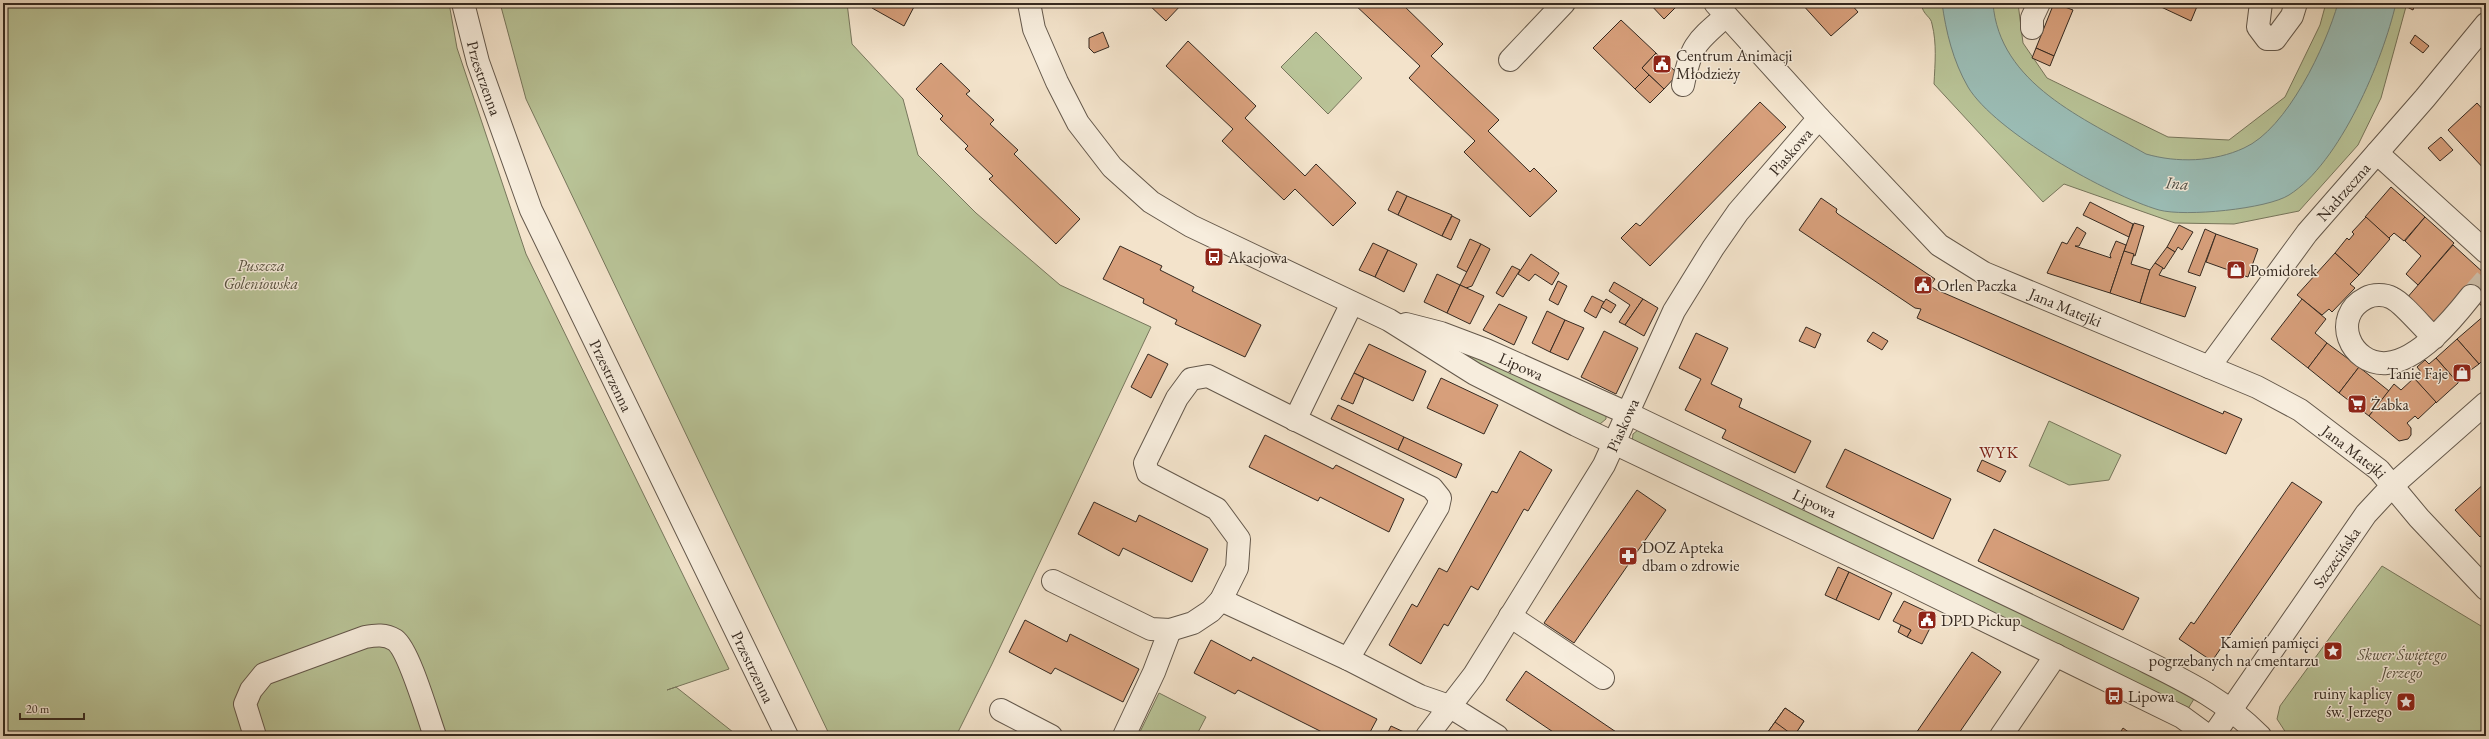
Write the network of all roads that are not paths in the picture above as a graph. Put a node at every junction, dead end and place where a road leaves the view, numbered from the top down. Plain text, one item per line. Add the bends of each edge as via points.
1 (463, 3) edge
2 (1029, 3) edge
3 (1564, 3) edge
4 (2039, 3) edge
5 (2261, 3) edge
6 (2296, 3) edge
7 (1721, 10) edge
8 (2486, 24) edge
9 (2032, 28) dead end
10 (1510, 60) dead end
11 (1683, 85) dead end
12 (1819, 118) junction
13 (2377, 153) junction
14 (2486, 252) edge
15 (2471, 296) tunnel mouth
16 (1352, 303) junction
17 (1389, 320) junction
18 (2434, 338) dead end
19 (2209, 367) junction
20 (2486, 403) edge
21 (1629, 414) junction
22 (1295, 420) junction
23 (1615, 443) junction
24 (2393, 485) junction
25 (1052, 581) dead end
26 (2486, 589) edge
27 (1221, 600) junction
28 (1510, 616) junction
29 (1170, 630) junction
30 (2056, 655) junction
31 (1348, 659) junction
32 (1603, 678) dead end
33 (1449, 706) junction
34 (2231, 708) junction
35 (1001, 710) dead end
36 (255, 736) edge
37 (435, 736) edge
38 (787, 736) edge
39 (1051, 736) edge
40 (1124, 736) edge
41 (1427, 736) edge
42 (1497, 736) edge
43 (2001, 736) edge
44 (2208, 736) edge
45 (2213, 736) edge
46 (2260, 736) edge

1 - 38 street, Przestrzenna via 478,62 531,210
2 - 16 street via 1034,29 1056,82 1078,123 1112,167 1128,183 1151,202 1191,226
3 - 10 street
4 - 9 street via 2032,18
5 - 6 street via 2258,27 2267,39 2275,39 2292,16
7 - 11 street via 1690,53
7 - 12 street, Jana Matejki
8 - 13 street, Nadrzeczna
12 - 19 street, Jana Matejki via 1939,245 1955,257 1999,280
12 - 21 street, Piaskowa via 1738,212 1712,248 1674,311
13 - 14 street
13 - 19 street, Nadrzeczna via 2307,233
15 - 18 street
16 - 17 street, Lipowa
16 - 22 street
17 - 21 street, Lipowa via 1441,333 1486,350
17 - 23 street, Lipowa via 1475,374
19 - 24 street, Jana Matejki via 2257,387 2300,410 2360,455
20 - 24 street, Szczecińska
21 - 23 street, Piaskowa
21 - 34 street, Lipowa via 2133,655 2212,695
22 - 27 street via 1208,376 1191,379 1177,398 1145,463 1148,473 1217,509 1239,539 1237,568
22 - 31 street via 1432,488 1440,498 1438,507
23 - 28 street, Piaskowa
23 - 30 street, Lipowa
24 - 26 street, Jana Matejki via 2419,518
24 - 34 street, Szczecińska via 2366,514
25 - 29 street via 1151,629
27 - 29 street via 1210,612 1194,623
27 - 31 street
28 - 32 street
28 - 33 street, Piaskowa via 1474,675
29 - 40 street via 1154,672
30 - 43 street
30 - 44 street, Lipowa via 2182,717
31 - 33 street via 1420,696
33 - 41 street, Piaskowa
33 - 42 street
34 - 45 street, Szczecińska
34 - 46 street, Lipowa
35 - 39 street
36 - 37 street via 245,704 250,690 264,674 376,635 387,636 403,649

